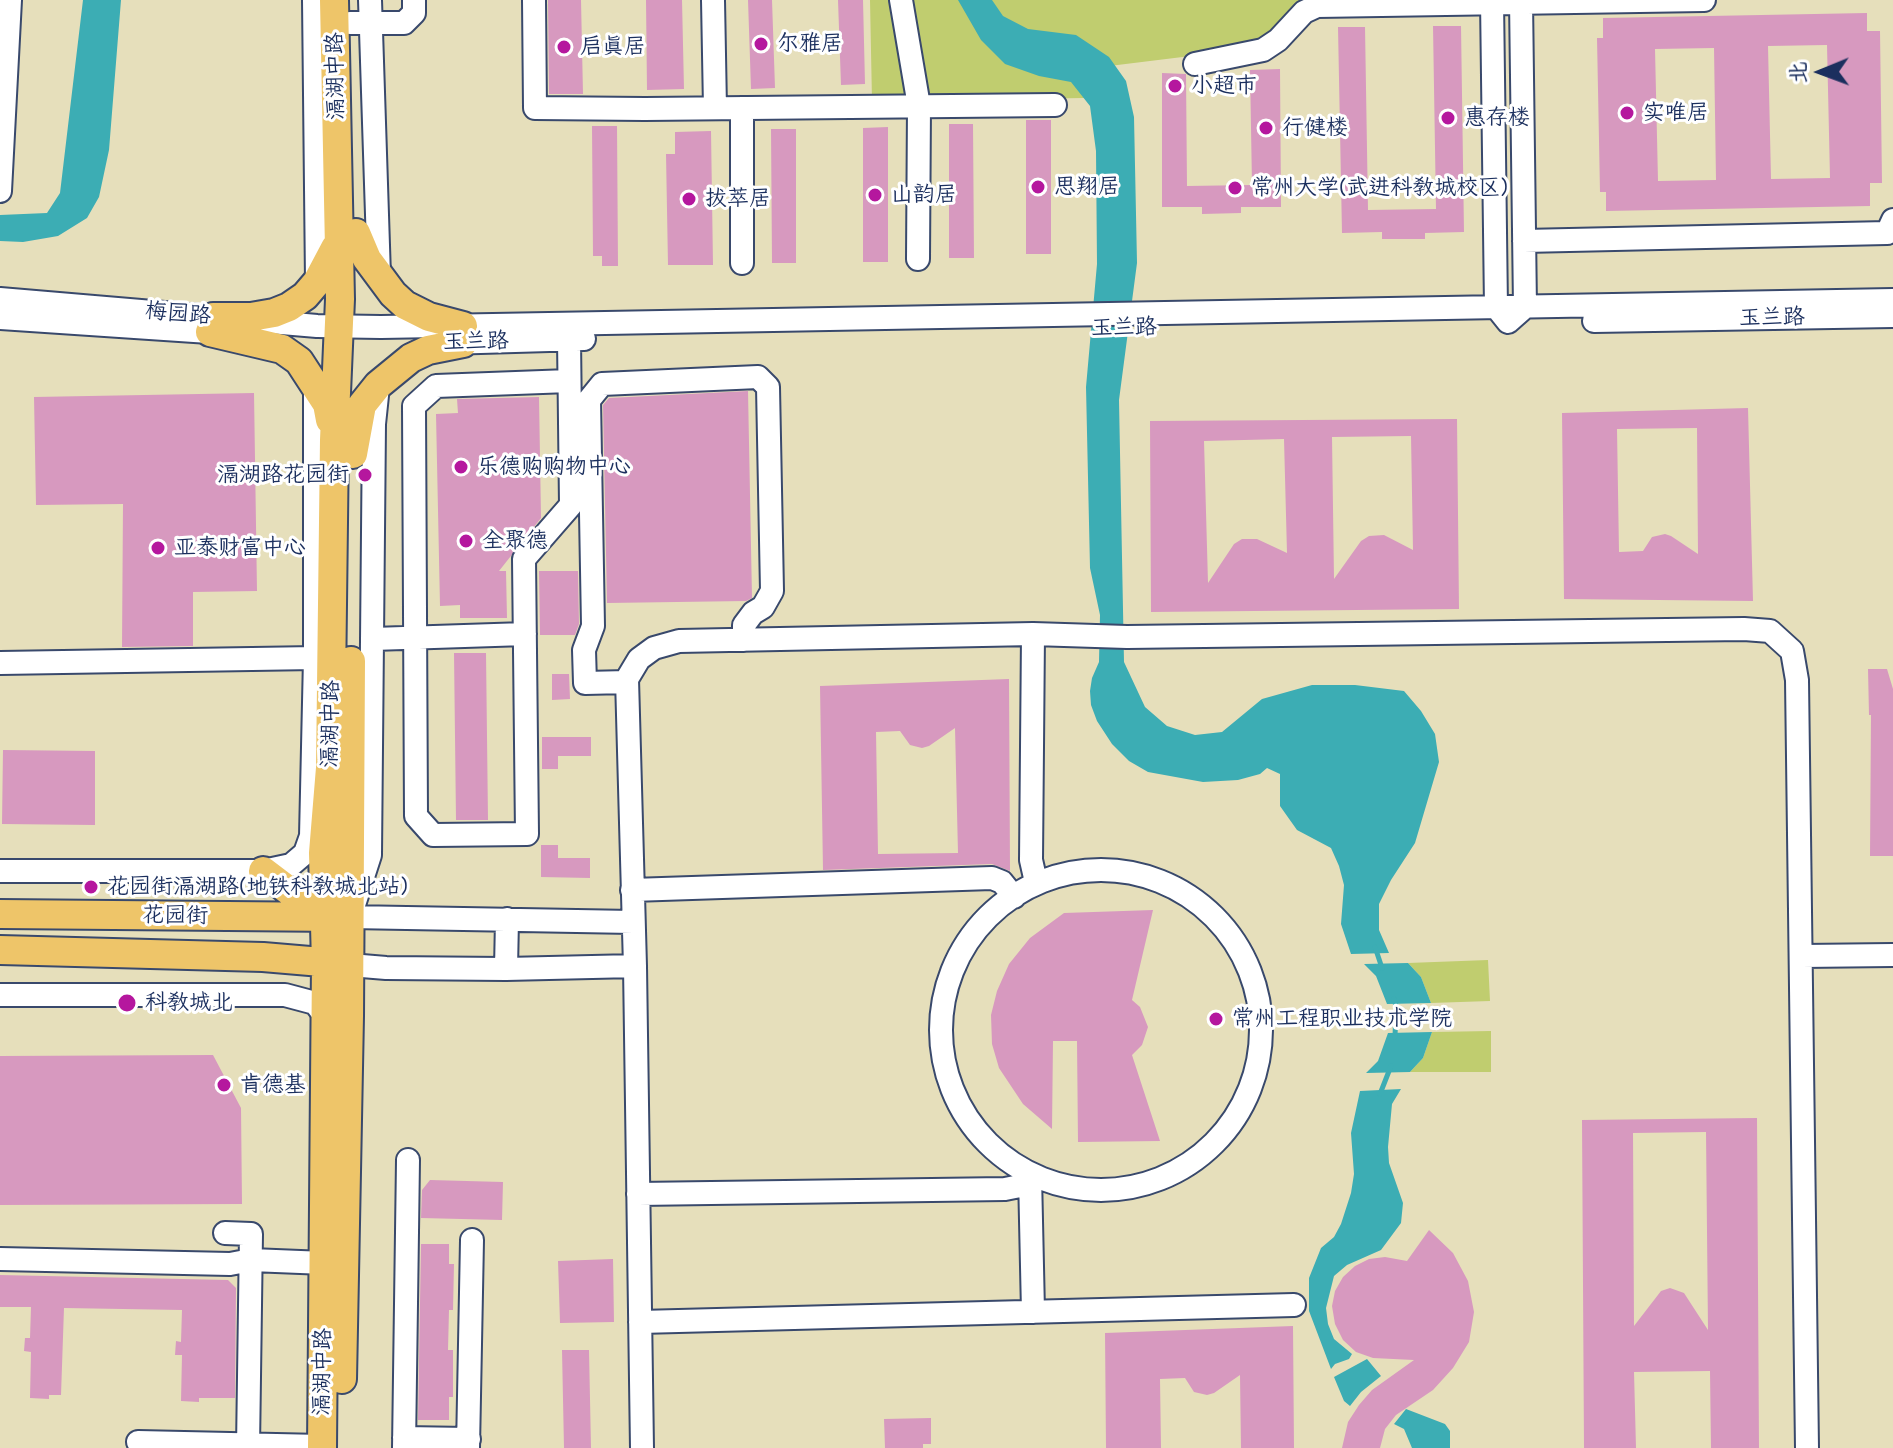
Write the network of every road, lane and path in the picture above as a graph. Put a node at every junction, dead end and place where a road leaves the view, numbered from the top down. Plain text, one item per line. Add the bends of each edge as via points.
1 (10, 0) edge
2 (314, 0) edge
3 (370, 0) edge
4 (414, 0) edge
5 (534, 0) edge
6 (713, 0) edge
7 (901, 0) edge
8 (1704, 0) edge
9 (1492, 1) edge
10 (1521, 1) edge
11 (351, 12) edge
12 (1195, 64) dead end
13 (1055, 105) dead end
14 (919, 106) junction
15 (715, 108) junction
16 (742, 108) junction
17 (0, 191) edge
18 (1893, 220) edge
19 (347, 232) junction
20 (1524, 241) junction
21 (918, 259) dead end
22 (742, 263) dead end
23 (379, 277) junction
24 (317, 282) junction
25 (0, 299) edge
26 (1893, 300) edge
27 (1510, 312) junction
28 (1893, 316) edge
29 (0, 318) edge
30 (1084, 322) junction
31 (212, 324) junction
32 (347, 334) junction
33 (463, 335) junction
34 (569, 339) junction
35 (313, 379) junction
36 (569, 381) junction
37 (378, 385) junction
38 (344, 447) junction
39 (525, 634) junction
40 (1033, 634) junction
41 (415, 638) junction
42 (373, 639) junction
43 (744, 640) junction
44 (315, 658) junction
45 (0, 663) edge
46 (627, 682) junction
47 (0, 871) edge
48 (263, 871) junction
49 (1036, 882) junction
50 (632, 890) junction
51 (1014, 897) junction
52 (0, 914) edge
53 (338, 918) junction
54 (507, 919) junction
55 (633, 922) junction
56 (2, 953) edge
57 (1893, 955) edge
58 (1802, 956) junction
59 (338, 963) junction
60 (635, 966) junction
61 (506, 969) junction
62 (0, 995) edge
63 (325, 1016) junction
64 (408, 1160) dead end
65 (1030, 1175) junction
66 (638, 1194) junction
67 (225, 1233) dead end
68 (472, 1240) dead end
69 (0, 1249) edge
70 (99, 1256) junction
71 (0, 1259) edge
72 (251, 1260) junction
73 (325, 1263) junction
74 (1294, 1305) dead end
75 (1033, 1312) junction
76 (640, 1322) junction
77 (138, 1442) dead end
78 (404, 1443) edge
79 (468, 1444) edge
80 (248, 1446) edge
81 (328, 1447) edge
82 (642, 1448) edge
83 (1807, 1448) edge

1 - 17 street
2 - 24 street
3 - 11 street
4 - 11 street via 414,13 404,23
5 - 15 street via 535,108
6 - 15 street
7 - 14 street
8 - 10 street
9 - 10 street
9 - 12 street via 1317,6 1263,50
9 - 27 street
10 - 20 street
11 - 19 main road, 滆湖中路
11 - 23 street
13 - 14 street
14 - 16 street
14 - 21 street
15 - 16 street
16 - 22 street
18 - 20 street via 1887,233
19 - 23 main road
19 - 24 main road
19 - 32 main road, 滆湖中路
20 - 27 street
23 - 33 main road via 405,305
24 - 31 main road via 305,296 274,313
25 - 31 street, 梅园路
26 - 27 street, 玉兰路
27 - 28 street, 玉兰路
27 - 30 street, 玉兰路
29 - 31 street, 梅园路
30 - 33 street, 玉兰路
30 - 34 street, 玉兰路
31 - 32 street, 梅园路
31 - 35 main road via 282,349
32 - 33 street, 玉兰路
32 - 38 main road, 滆湖中路
33 - 34 street, 玉兰路
33 - 37 main road via 420,354
34 - 36 street
35 - 38 main road
35 - 44 street
36 - 39 street via 571,505 524,559
36 - 41 street via 436,386 414,406
37 - 38 main road via 362,405
37 - 42 street
38 - 53 main road, 滆湖中路 via 323,853
39 - 41 street
39 - 41 street via 527,834 433,835 416,816
40 - 43 street
40 - 49 street via 1031,860
40 - 58 street via 1770,631 1792,651 1797,680
41 - 42 street
42 - 53 street via 370,855
43 - 46 street via 679,641 654,648 639,659
43 - 46 street via 744,625 772,591 768,387 758,377 602,384 589,400 593,626 584,650 585,683
44 - 45 street
44 - 48 street via 311,836 305,853 291,865
46 - 50 street
47 - 48 street
48 - 53 main road
49 - 51 street
49 - 65 street via 1087,869 1139,873 1188,894 1227,929 1253,975 1262,1028 1255,1081 1229,1129 1190,1166 1141,1188 1087,1192
50 - 51 street via 992,878
50 - 55 street
51 - 65 street via 992,911 960,952 943,1002 942,1055 958,1105 990,1148
52 - 53 main road, 花园街
53 - 54 street
53 - 59 main road, 滆湖中路
54 - 55 street
54 - 61 street
55 - 60 street
56 - 59 main road, 花园街
57 - 58 street
58 - 83 street
59 - 61 street
59 - 63 main road, 滆湖中路
59 - 81 main road, 滆湖中路
60 - 61 street
60 - 66 street
62 - 63 street via 285,995 315,1003
63 - 73 main road, 滆湖中路
64 - 78 street
65 - 66 street via 1020,1186 1005,1189
65 - 75 street
66 - 76 street
67 - 72 street via 251,1234
68 - 79 street
69 - 70 street
70 - 71 street
70 - 72 street via 230,1264
72 - 73 street
72 - 80 street
73 - 81 main road, 滆湖中路
74 - 75 street
75 - 76 street
76 - 82 street
77 - 80 street
78 - 79 street
80 - 81 street

